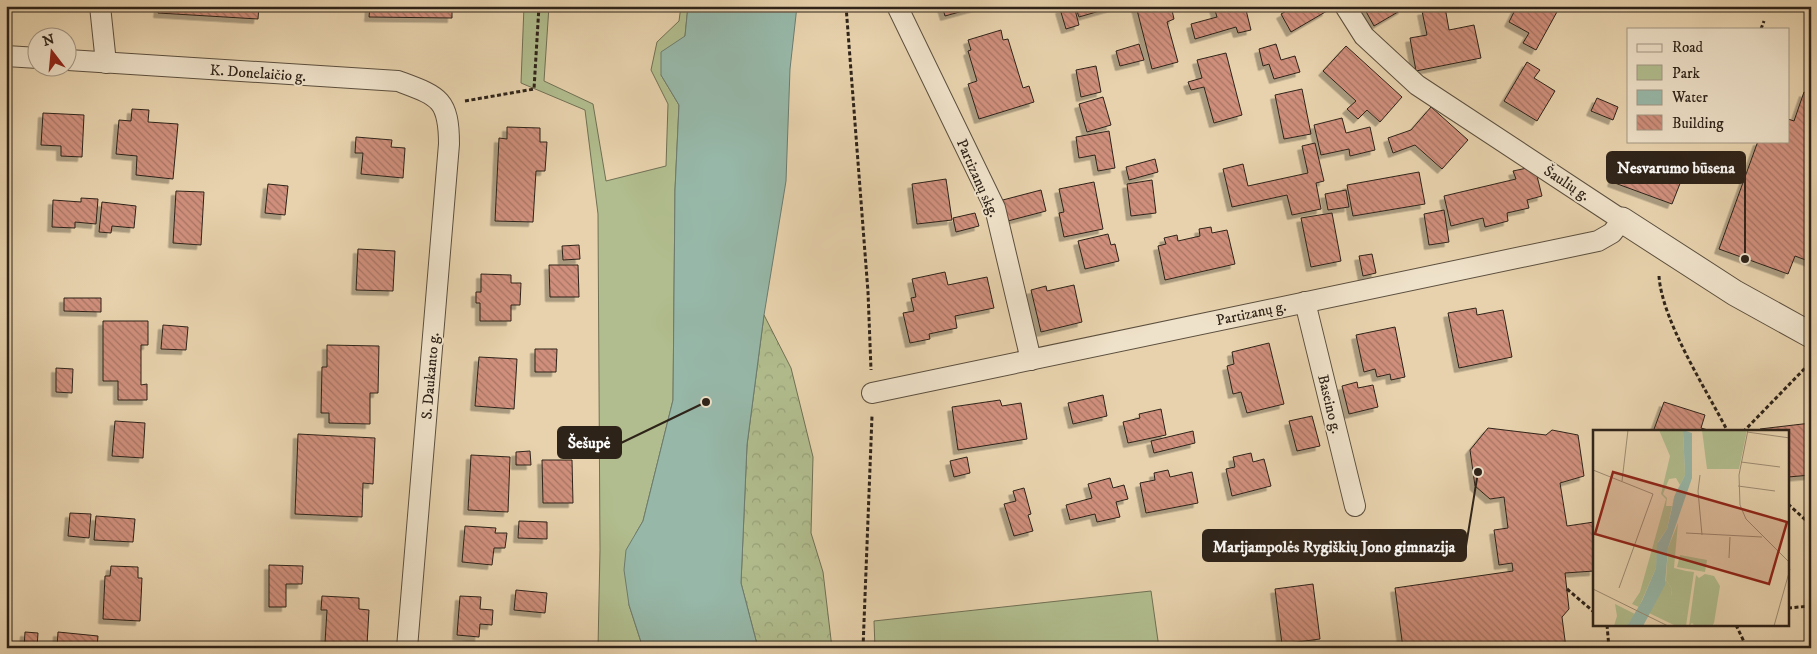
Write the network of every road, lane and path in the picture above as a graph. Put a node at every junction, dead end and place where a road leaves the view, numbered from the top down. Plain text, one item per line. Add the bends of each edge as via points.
1 (100, 6) edge
2 (539, 6) edge
3 (846, 6) edge
4 (897, 6) edge
5 (1345, 6) edge
6 (1764, 21) dead end
7 (1761, 28) edge
8 (6, 56) edge
9 (28, 57) edge
10 (78, 61) edge
11 (106, 63) junction
12 (443, 104) junction
13 (1622, 220) junction
14 (1664, 246) junction
15 (1305, 302) junction
16 (1811, 334) edge
17 (1031, 360) junction
18 (1811, 362) edge
19 (872, 393) junction
20 (1727, 430) edge
21 (1745, 430) edge
22 (1355, 506) dead end
23 (1790, 506) edge
24 (1811, 525) edge
25 (1567, 589) dead end
26 (1811, 606) edge
27 (1790, 608) edge
28 (1593, 611) edge
29 (1607, 626) edge
30 (1736, 626) edge
31 (407, 648) edge
32 (863, 648) edge
33 (1609, 648) edge
34 (1747, 648) edge

1 - 11 street
2 - 12 path via 534,88
3 - 19 path via 868,292
4 - 17 street, Partizanų skg. via 995,208
5 - 13 street, Šaulių g. via 1364,36 1417,85
6 - 7 path
8 - 9 street
10 - 11 street, K. Donelaičio g.
11 - 12 street, K. Donelaičio g. via 398,82 424,90
12 - 31 street, S. Daukanto g. via 449,123 449,144
13 - 14 street, Šaulių g.
13 - 15 street, Partizanų g. via 1612,233 1598,241
14 - 16 street, Šaulių g. via 1735,293
14 - 20 path via 1660,294 1668,317
15 - 17 street, Partizanų g.
15 - 22 street, Baseino g.
17 - 19 street, Partizanų g.
18 - 21 path
19 - 32 path
23 - 24 path
25 - 28 path
26 - 27 path
29 - 33 path
30 - 34 path

